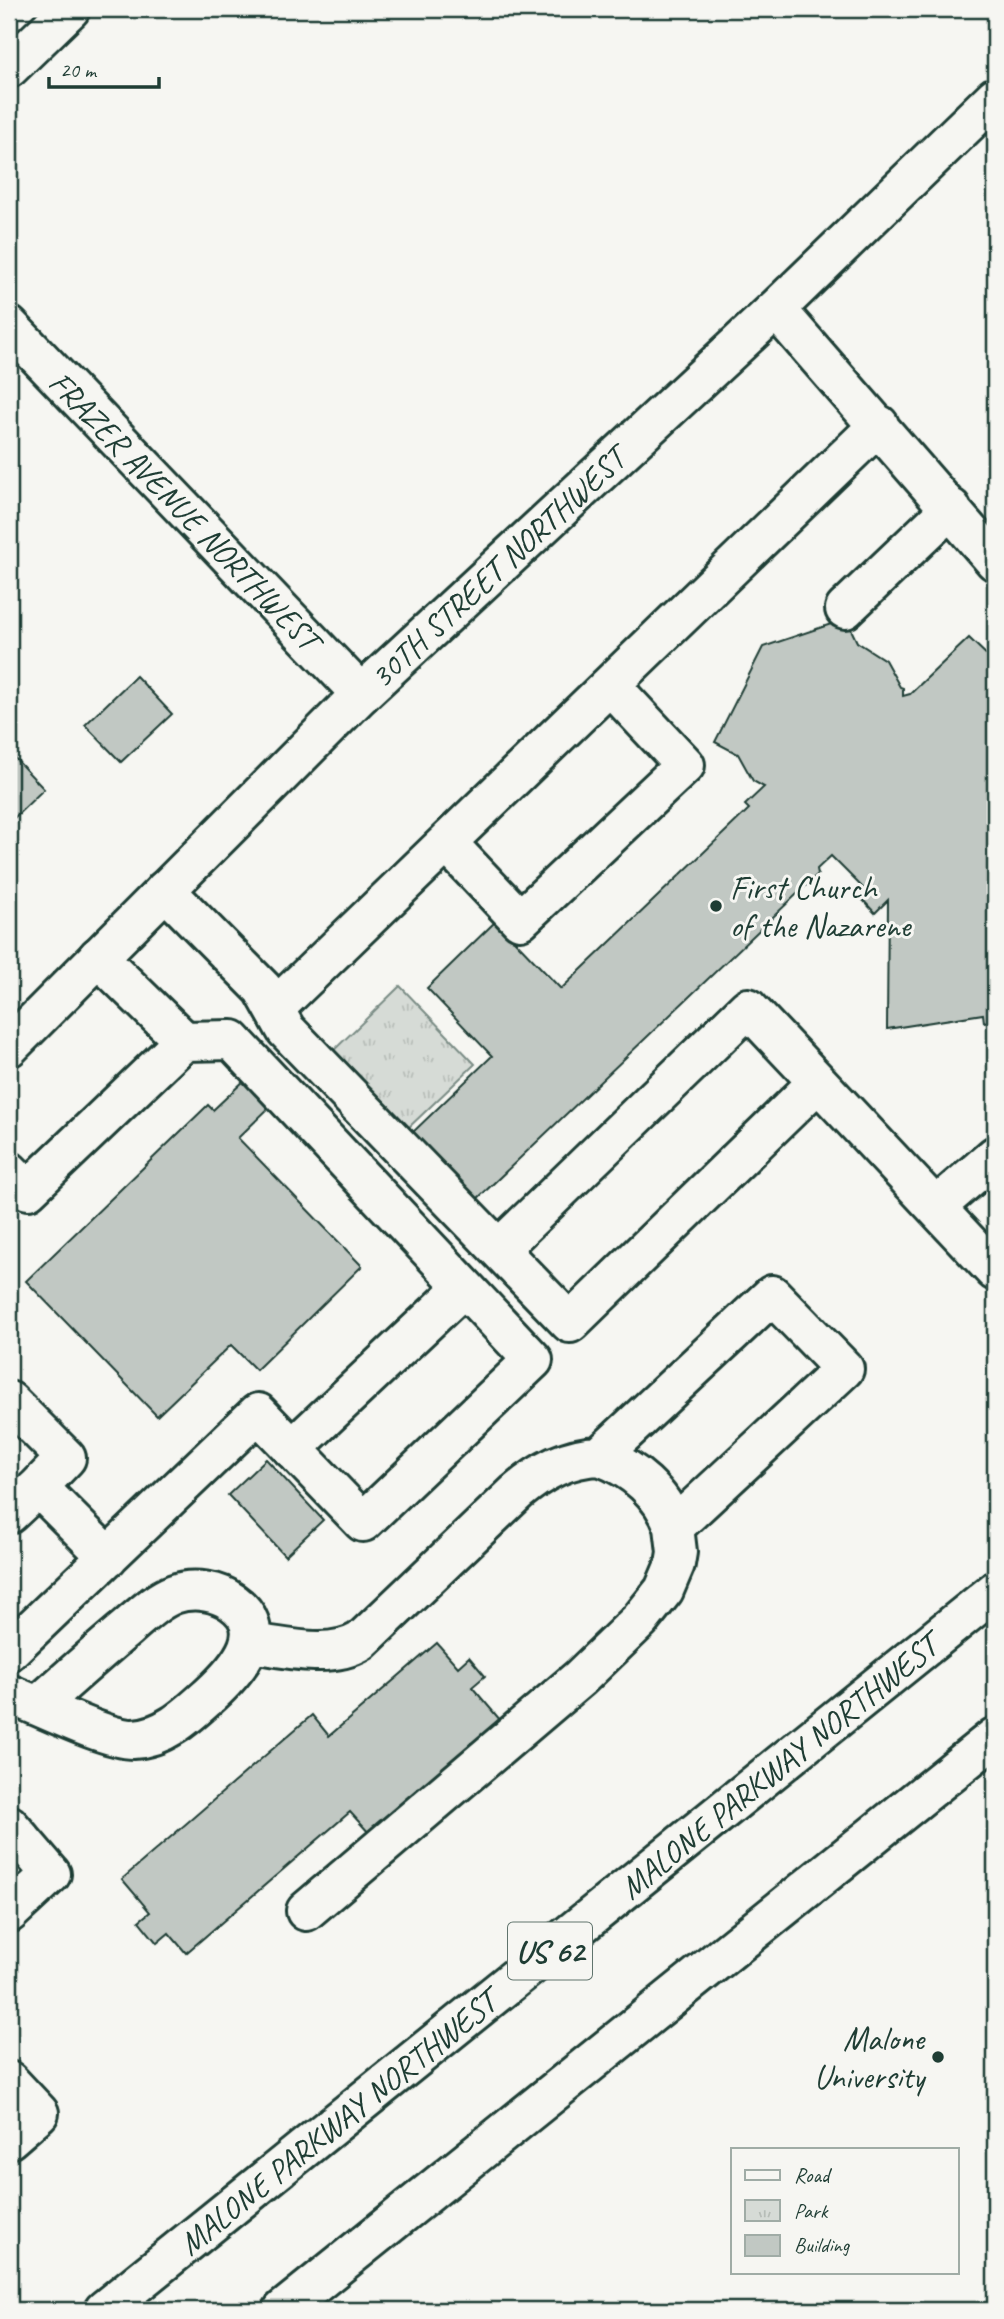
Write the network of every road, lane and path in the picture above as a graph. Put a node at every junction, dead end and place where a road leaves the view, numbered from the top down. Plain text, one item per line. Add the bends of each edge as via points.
1 (70, 9) edge
2 (9, 68) edge
3 (995, 97) edge
4 (776, 309) junction
5 (9, 326) edge
6 (879, 425) junction
7 (950, 509) junction
8 (995, 561) edge
9 (845, 609) dead end
10 (610, 685) junction
11 (361, 694) junction
12 (447, 843) junction
13 (164, 890) junction
14 (99, 957) junction
15 (275, 1008) junction
16 (184, 1041) junction
17 (9, 1047) edge
18 (818, 1082) junction
19 (995, 1156) edge
20 (9, 1171) edge
21 (936, 1207) junction
22 (499, 1249) junction
23 (995, 1271) edge
24 (464, 1287) junction
25 (9, 1401) edge
26 (292, 1449) junction
27 (600, 1456) junction
28 (38, 1487) junction
29 (9, 1514) edge
30 (674, 1527) junction
31 (108, 1557) junction
32 (995, 1591) edge
33 (250, 1643) junction
34 (9, 1651) edge
35 (24, 1700) edge
36 (995, 1737) edge
37 (9, 1825) edge
38 (306, 1911) dead end
39 (9, 1913) edge
40 (9, 2081) edge
41 (9, 2139) edge
42 (104, 2310) edge
43 (283, 2310) edge

1 - 2 main road
3 - 4 main road, 30TH STREET NORTHWEST
4 - 6 main road
4 - 11 main road, 30TH STREET NORTHWEST
5 - 11 main road, FRAZER AVENUE NORTHWEST
6 - 7 main road
6 - 10 main road
7 - 8 main road
7 - 9 main road
10 - 12 main road
10 - 12 main road via 685,765 520,920
11 - 13 main road, 30TH STREET NORTHWEST
12 - 15 main road
13 - 14 main road, 30TH STREET NORTHWEST
13 - 15 main road via 263,989
14 - 16 main road
14 - 17 main road, 30TH STREET NORTHWEST
15 - 22 main road via 286,1030
16 - 20 main road via 28,1190
16 - 24 main road via 232,1040
18 - 21 main road
18 - 22 main road via 570,1322
18 - 22 main road via 748,1008
19 - 21 main road
21 - 23 main road
24 - 26 main road
24 - 26 main road via 533,1360 363,1522
25 - 28 main road via 66,1458
26 - 31 main road via 258,1413
27 - 30 main road via 649,1487
27 - 30 main road via 772,1295 844,1369
27 - 33 main road via 568,1461 536,1477 353,1646 328,1651
28 - 29 main road
28 - 31 main road
30 - 38 main road via 675,1564 664,1590 640,1620 580,1678
31 - 34 main road
32 - 42 main road, MALONE PARKWAY NORTHWEST / US 62
33 - 35 main road via 242,1663 217,1689 181,1720 146,1738 110,1735
33 - 35 main road via 247,1620 231,1601 209,1592 185,1591 174,1594
36 - 43 main road
37 - 39 main road via 51,1874
40 - 41 main road via 39,2113

